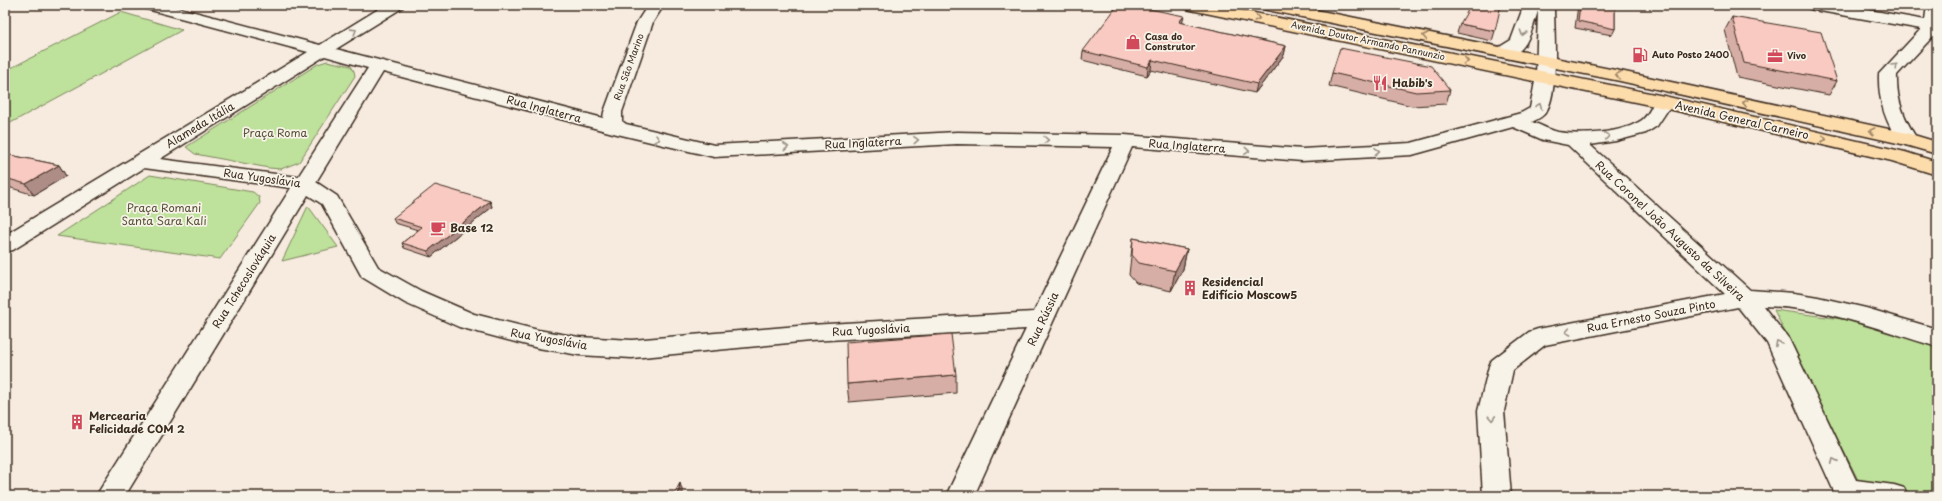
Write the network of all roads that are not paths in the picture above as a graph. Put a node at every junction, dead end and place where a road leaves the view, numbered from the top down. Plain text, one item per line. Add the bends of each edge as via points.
1 (149, 5) edge
2 (396, 5) edge
3 (656, 5) edge
4 (1191, 5) edge
5 (1268, 5) edge
6 (1309, 5) edge
7 (1532, 5) edge
8 (1546, 5) edge
9 (1814, 5) edge
10 (1934, 5) edge
11 (1935, 26) edge
12 (1395, 30) junction
13 (321, 51) junction
14 (1504, 52) junction
15 (378, 66) junction
16 (1545, 69) junction
17 (1664, 102) junction
18 (1516, 121) junction
19 (620, 129) junction
20 (1573, 139) junction
21 (1907, 139) junction
22 (1125, 141) junction
23 (1937, 148) edge
24 (140, 162) junction
25 (1937, 169) edge
26 (305, 184) junction
27 (5, 245) edge
28 (1744, 298) junction
29 (1042, 320) junction
30 (1937, 338) edge
31 (1849, 493) edge
32 (110, 496) edge
33 (960, 496) edge
34 (1497, 496) edge
35 (1894, 496) edge

1 - 13 street, Rua Inglaterra
13 -> 2 street, Alameda Itália
3 - 19 street, Rua São Marino via 645,22 613,112 612,123
4 -> 16 main road, Avenida Doutor Armando Pannunzio
5 - 12 main road, Avenida Doutor Armando Pannunzio
6 - 12 main road
7 -> 14 street via 1519,43
8 - 16 street
9 - 11 street
10 - 11 street
21 -> 11 street via 1887,99 1888,74
14 -> 12 main road, Avenida Doutor Armando Pannunzio
13 - 15 street, Rua Inglaterra
13 - 24 street, Alameda Itália
14 - 16 main road, Avenida Doutor Armando Pannunzio
15 - 19 street, Rua Inglaterra
15 - 26 street, Rua Tchecoslováquia
16 - 17 main road, Avenida General Carneiro
18 -> 16 street, Rua Inglaterra via 1538,111
21 -> 16 main road, Avenida General Carneiro
20 -> 17 street via 1604,137 1634,131 1649,123
17 -> 25 main road, Avenida General Carneiro via 1898,156
18 - 20 street via 1556,137
22 -> 18 street, Rua Inglaterra via 1302,155 1412,149
19 -> 22 street, Rua Inglaterra via 714,151 957,138
20 - 28 street, Rua Coronel João Augusto da Silveira
21 - 23 main road, Avenida General Carneiro
22 - 29 street, Rua Rússia
24 - 26 street, Rua Yugoslávia
24 - 27 street, Alameda Itália
26 - 29 street, Rua Yugoslávia via 330,200 370,272 413,297 467,321 538,339 579,346 632,349 810,333
26 - 32 street, Rua Tchecoslováquia
28 - 30 street, Rua Ernesto Souza Pinto via 1770,297 1851,311
31 -> 28 street, Rua Coronel João Augusto da Silveira via 1777,339
28 -> 34 street, Rua Ernesto Souza Pinto via 1538,338 1501,366 1491,411
29 - 33 street, Rua Rússia
31 - 35 street

